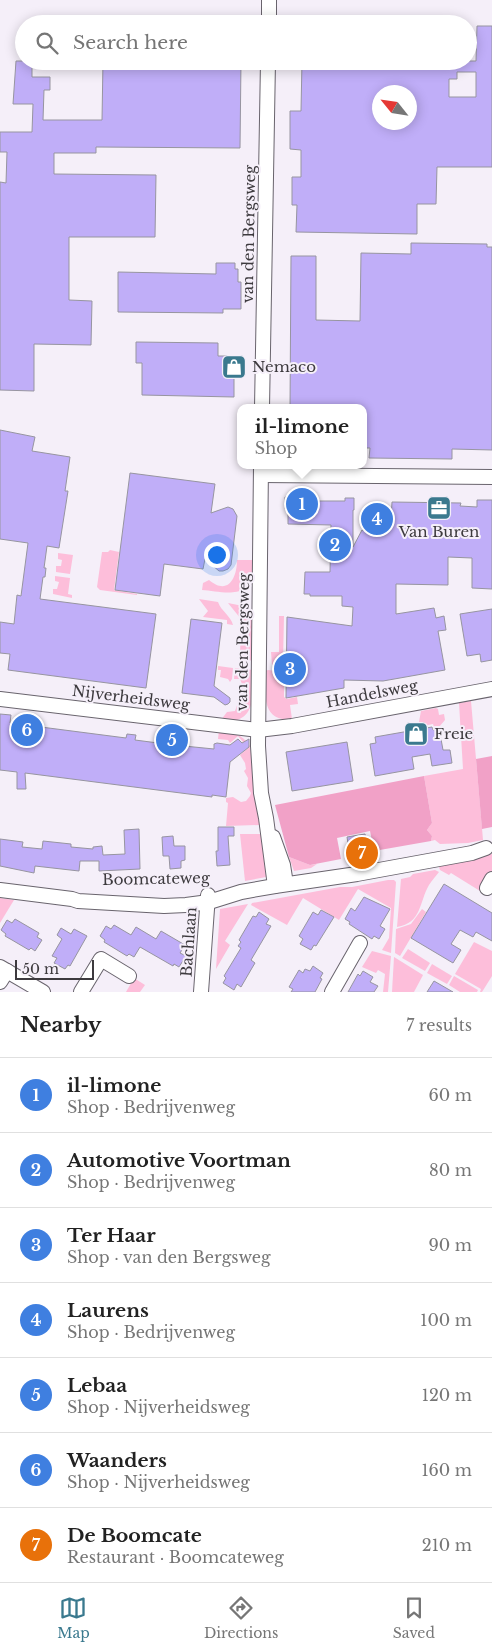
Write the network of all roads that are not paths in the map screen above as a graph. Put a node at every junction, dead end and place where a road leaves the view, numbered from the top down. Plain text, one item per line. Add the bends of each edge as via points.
1 (270, 0) edge
2 (269, 15) edge
3 (268, 70) edge
4 (262, 404) edge
5 (261, 470) edge
6 (492, 477) edge
7 (492, 689) edge
8 (0, 699) edge
9 (258, 730) junction
10 (489, 847) edge
11 (280, 885) junction
12 (0, 890) edge
13 (208, 899) junction
14 (360, 943) dead end
15 (2, 973) edge
16 (129, 976) dead end
17 (43, 992) edge
18 (81, 992) edge
19 (202, 992) edge
20 (332, 992) edge

1 - 2 street
3 - 4 street, van den Bergsweg
5 - 6 street
5 - 9 street, van den Bergsweg
7 - 9 street, Handelsweg
8 - 9 street, Nijverheidsweg
9 - 11 street, van den Bergsweg via 260,783 266,818 283,865
10 - 11 street, Boomcateweg via 357,874
11 - 13 street, Boomcateweg
12 - 13 street, Boomcateweg via 78,901 164,906
13 - 19 street, Bachlaan
14 - 20 street
15 - 17 street
16 - 18 street via 101,959

